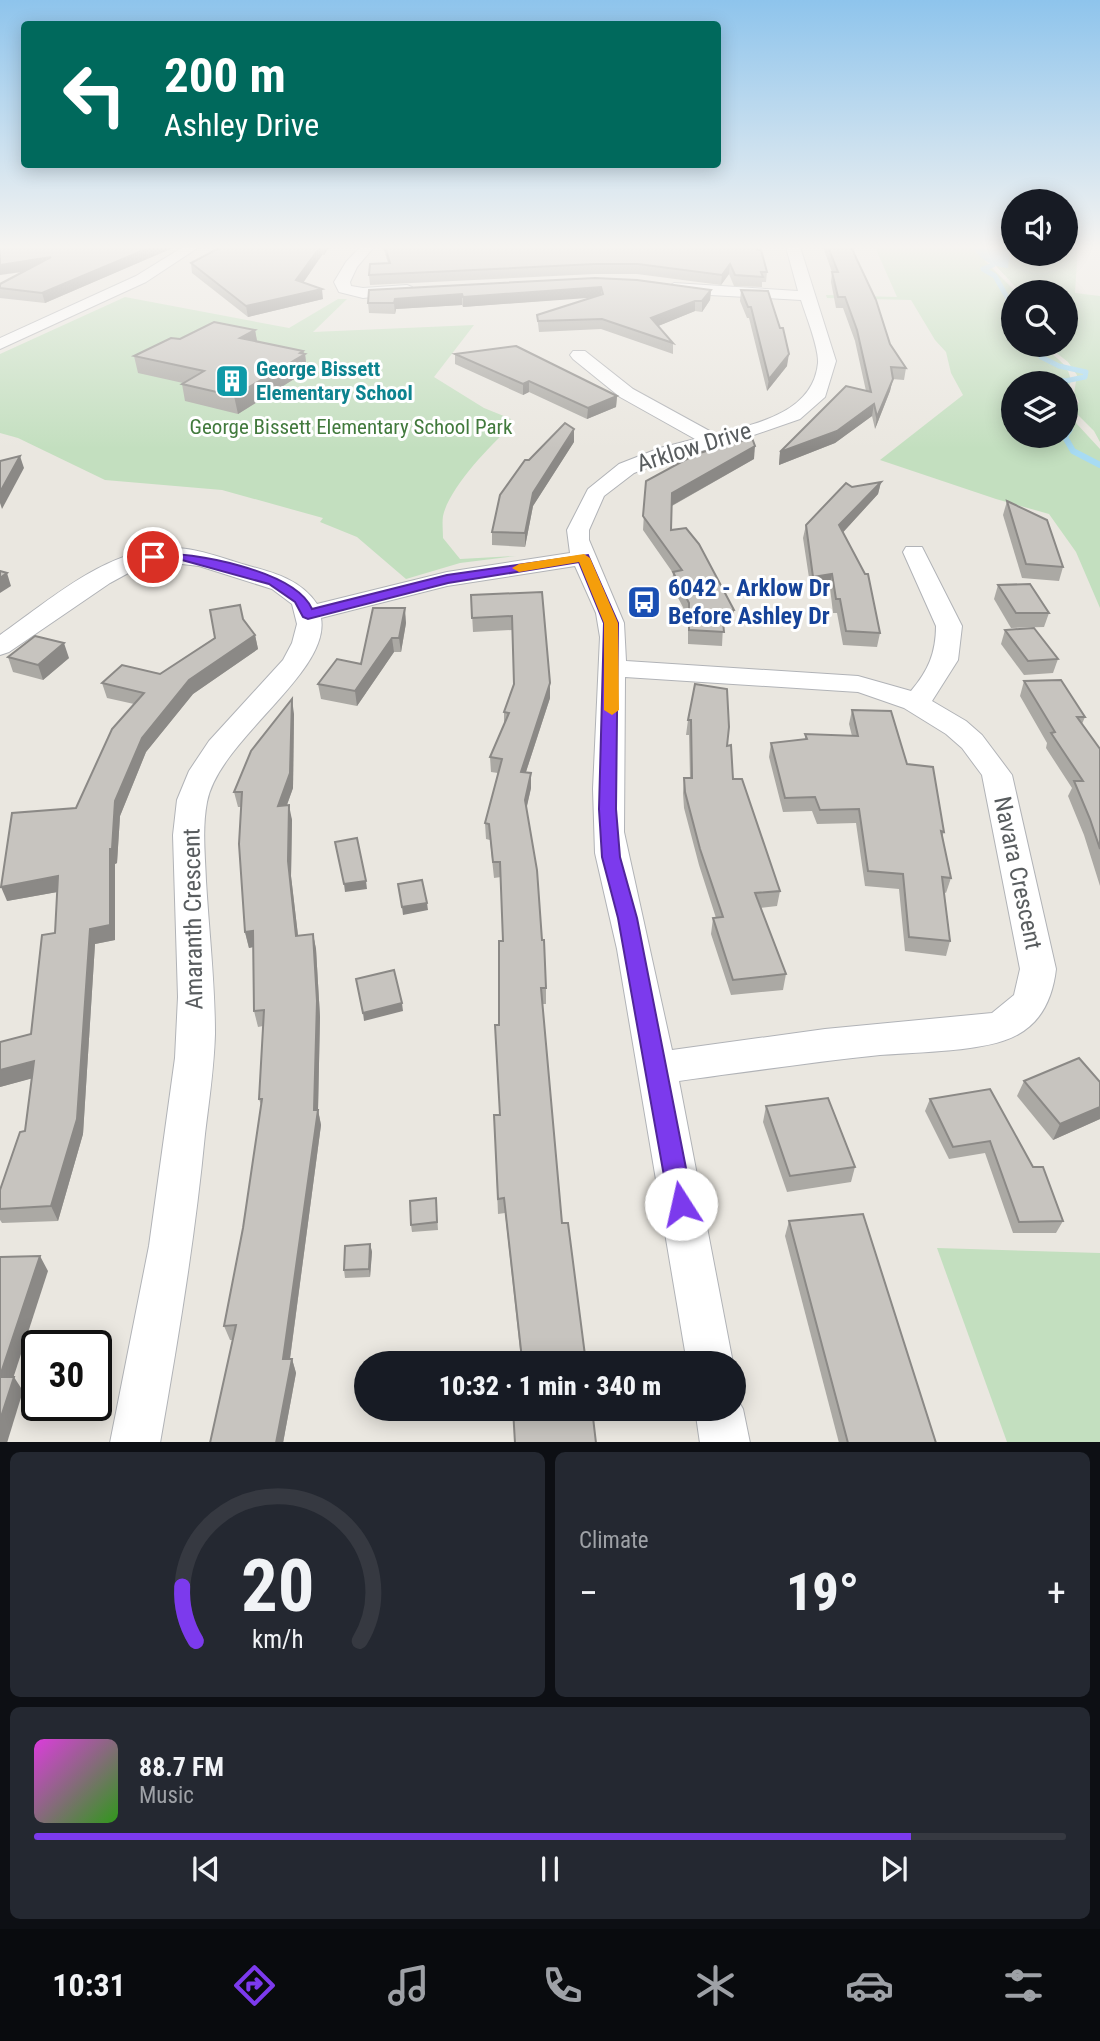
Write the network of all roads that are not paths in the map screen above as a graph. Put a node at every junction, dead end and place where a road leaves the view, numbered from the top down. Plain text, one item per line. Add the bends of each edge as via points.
1 (64, 314) edge
2 (813, 314) edge
3 (0, 344) edge
4 (579, 355) dead end
5 (715, 442) junction
6 (914, 552) dead end
7 (584, 558) junction
8 (308, 614) junction
9 (0, 647) edge
10 (612, 668) junction
11 (915, 704) junction
12 (657, 1068) junction
13 (708, 1351) edge
14 (721, 1421) edge
15 (135, 1442) edge
16 (725, 1442) edge

1 - 3 street
2 - 5 street, Arklow Drive via 827,361 825,377 808,404 791,416
4 - 5 street via 616,387
5 - 7 street, Arklow Drive via 671,450 620,470 594,491 576,533
6 - 11 street via 949,626 940,675
7 - 8 street via 447,579
7 - 10 street, Arklow Drive via 611,623
8 - 9 street via 301,600 274,581 164,555 118,568
8 - 15 street, Amaranth Crescent via 306,640 296,659 220,745 191,806 188,848 196,1036 162,1306
10 - 11 street, Navara Crescent via 845,682 879,689
10 - 12 street, Arklow Drive via 611,857
11 - 12 street, Navara Crescent via 964,736 997,775 1038,969 1034,997 1026,1010 1013,1021 986,1030 825,1045
12 - 13 street, Arklow Drive
14 - 16 street

